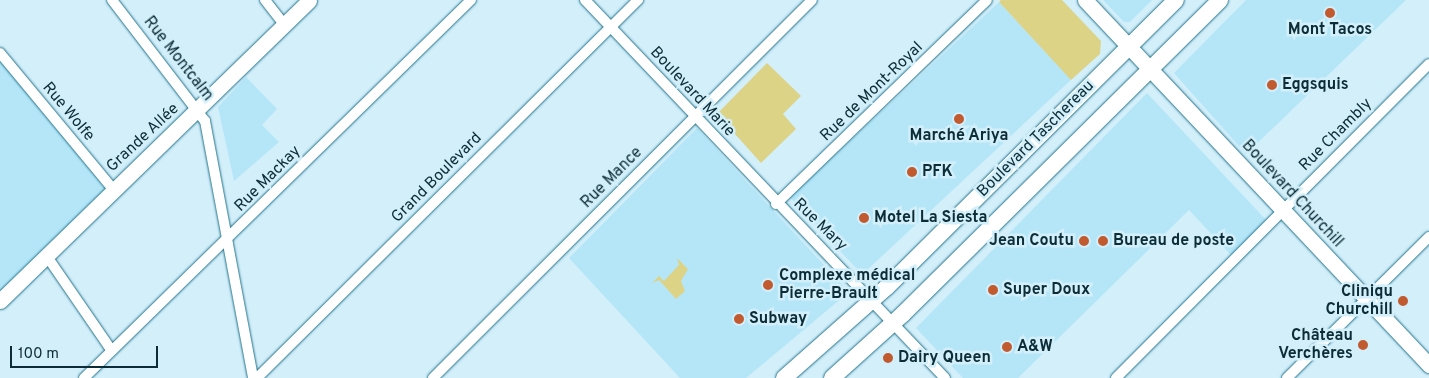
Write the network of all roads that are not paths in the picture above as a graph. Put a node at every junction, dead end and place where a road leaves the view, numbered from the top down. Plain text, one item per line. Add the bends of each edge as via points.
1 (112, 0) edge
2 (265, 0) edge
3 (309, 0) edge
4 (471, 0) edge
5 (585, 0) edge
6 (638, 0) edge
7 (812, 0) edge
8 (987, 0) edge
9 (1085, 0) edge
10 (1176, 0) edge
11 (1220, 0) edge
12 (284, 24) junction
13 (610, 28) junction
14 (1129, 47) junction
15 (0, 53) edge
16 (1429, 64) edge
17 (1148, 71) junction
18 (199, 109) junction
19 (696, 117) junction
20 (113, 189) junction
21 (776, 204) junction
22 (1282, 210) junction
23 (1429, 237) edge
24 (230, 238) junction
25 (46, 255) junction
26 (1366, 299) junction
27 (0, 301) edge
28 (873, 301) junction
29 (893, 323) junction
30 (112, 351) junction
31 (1429, 365) edge
32 (84, 378) edge
33 (253, 378) edge
34 (257, 378) edge
35 (433, 378) edge
36 (784, 378) edge
37 (832, 378) edge
38 (945, 378) edge
39 (1116, 378) edge
40 (1287, 378) edge

1 - 18 street, Rue Montcalm
2 - 12 street
3 - 12 street, Grande Allée
4 - 24 street, Rue Mackay
5 - 13 street, Boulevard Marie
6 - 13 street, Grand Boulevard
7 - 19 street, Rue Mance
8 - 21 street, Rue de Mont-Royal
9 - 14 street, Boulevard Churchill
10 - 14 main road, Boulevard Taschereau
11 - 17 main road, Boulevard Taschereau
12 - 18 street, Grande Allée
13 - 19 street, Boulevard Marie
13 - 34 street, Grand Boulevard
14 - 17 street, Boulevard Churchill
14 - 28 main road, Boulevard Taschereau
15 - 20 street, Rue Wolfe
16 - 22 street, Rue Chambly
17 - 22 street, Boulevard Churchill
17 - 29 main road, Boulevard Taschereau
18 - 20 street, Grande Allée
18 - 24 street, Rue Montcalm via 212,143
19 - 21 street, Boulevard Marie
19 - 35 street, Rue Mance
20 - 25 street, Grande Allée
21 - 28 street, Rue Mary
22 - 26 street, Boulevard Churchill
22 - 39 street, Rue Chambly
23 - 26 street
24 - 30 street, Rue Mackay
24 - 33 street, Rue Montcalm
25 - 27 street, Grande Allée
25 - 30 street
26 - 31 street, Boulevard Churchill
26 - 40 street
28 - 29 street, Rue Mary
28 - 36 main road, Boulevard Taschereau
29 - 37 main road, Boulevard Taschereau
29 - 38 street, Rue Mary
30 - 32 street, Rue Mackay

